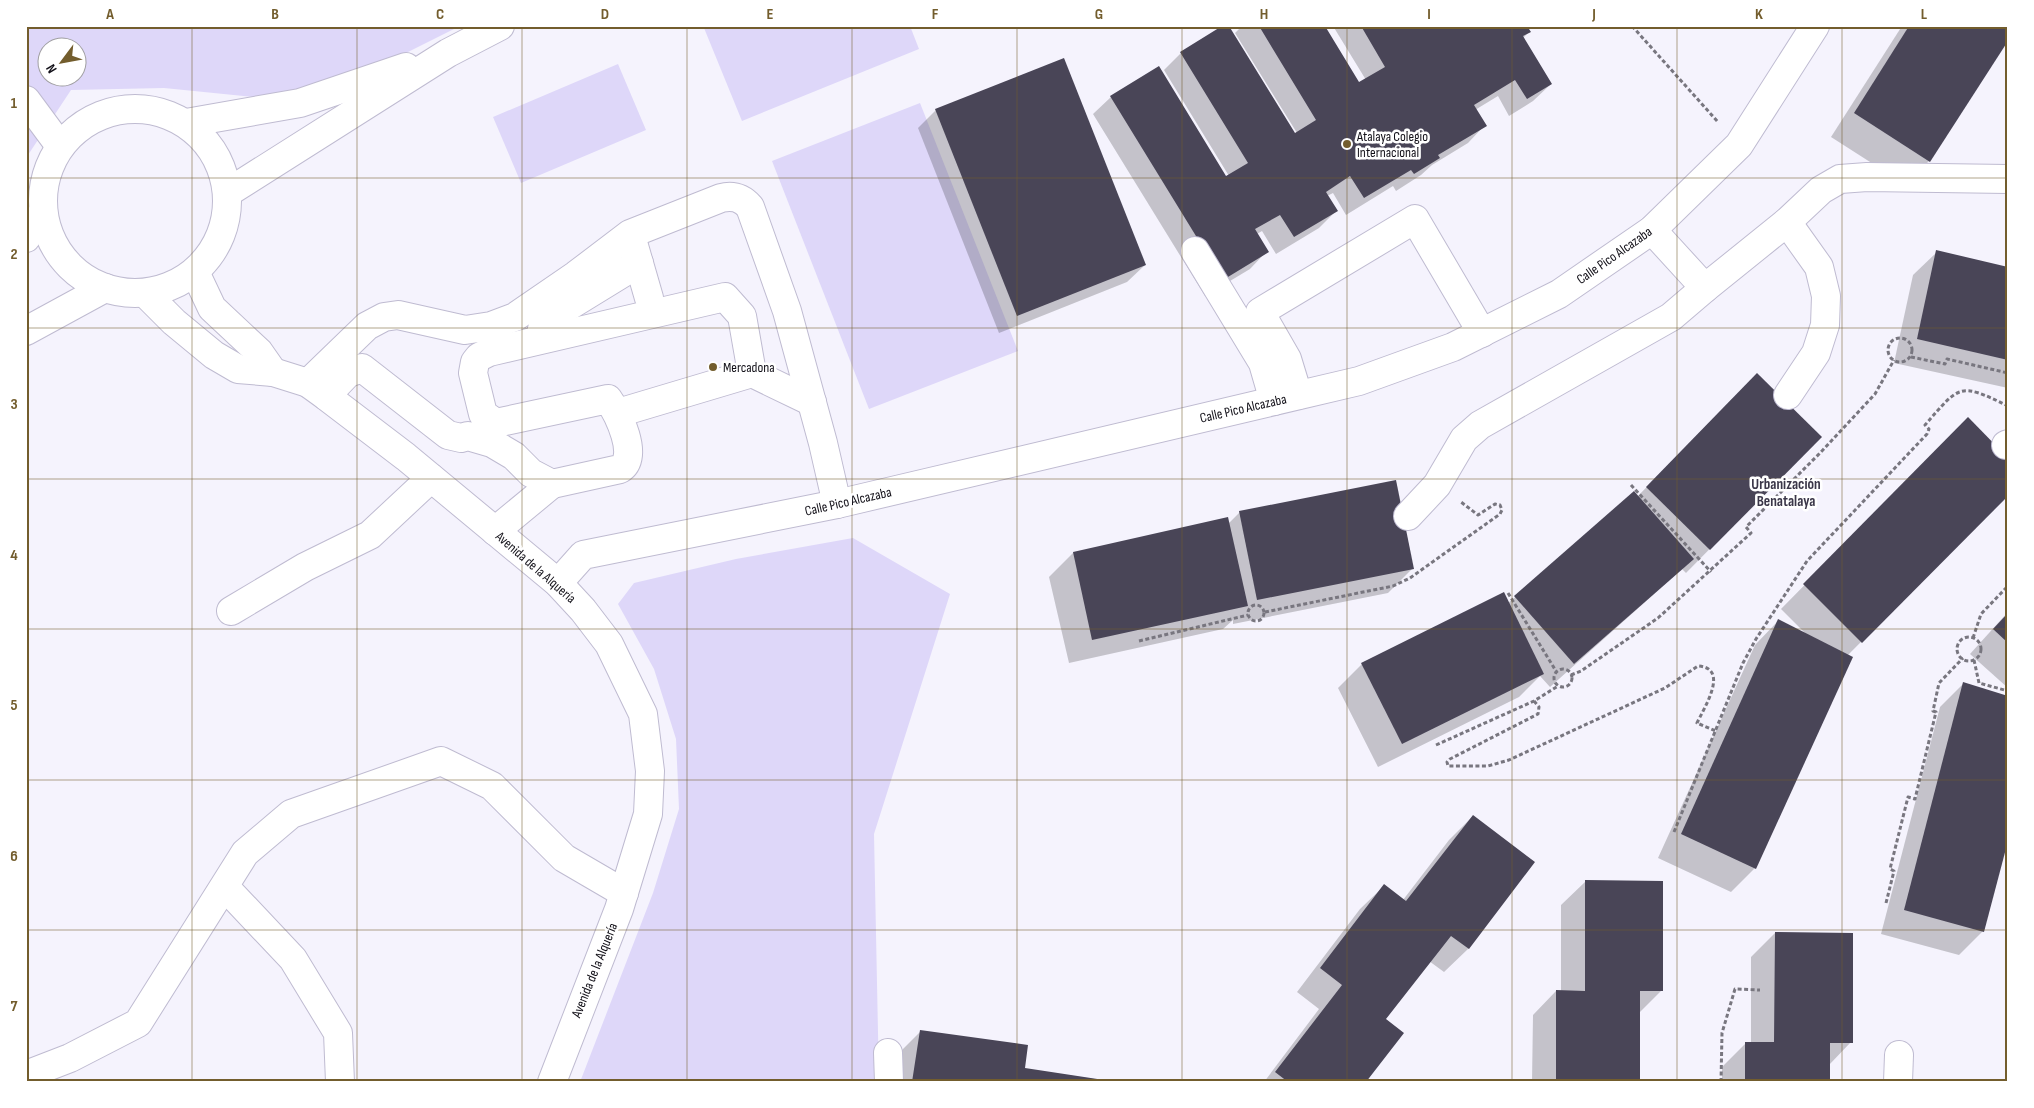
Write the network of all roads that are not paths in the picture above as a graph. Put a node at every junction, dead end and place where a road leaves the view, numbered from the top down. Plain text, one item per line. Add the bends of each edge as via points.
1 (500, 26) edge
2 (1815, 26) edge
3 (448, 53) junction
4 (26, 100) edge
5 (186, 123) junction
6 (60, 146) junction
7 (2008, 179) edge
8 (228, 193) junction
9 (43, 212) junction
10 (1787, 222) junction
11 (1652, 230) junction
12 (630, 234) junction
13 (26, 238) edge
14 (1195, 252) dead end
15 (639, 263) junction
16 (194, 272) junction
17 (105, 288) junction
18 (1705, 288) junction
19 (145, 293) junction
20 (649, 298) dead end
21 (542, 328) dead end
22 (26, 331) edge
23 (1482, 333) junction
24 (273, 372) junction
25 (752, 372) junction
26 (317, 389) junction
27 (1788, 395) dead end
28 (1286, 398) junction
29 (812, 402) junction
30 (618, 413) junction
31 (507, 422) junction
32 (514, 456) junction
33 (431, 478) junction
34 (552, 484) junction
35 (838, 504) junction
36 (1408, 516) dead end
37 (495, 531) junction
38 (558, 583) junction
39 (231, 612) dead end
40 (225, 887) junction
41 (624, 893) junction
42 (888, 1053) dead end
43 (26, 1075) edge
44 (340, 1082) edge
45 (552, 1082) edge
46 (889, 1082) edge

1 - 3 street
2 - 11 street, Calle Pico Alcazaba via 1739,145
3 - 5 street via 300,103
3 - 8 street
4 - 6 street
5 - 6 street via 160,111 132,108 104,113 79,126
5 - 8 street via 206,142 221,165
6 - 9 street via 49,166 43,188
7 - 10 street via 1840,179 1821,190
8 - 16 street via 226,222 214,250
9 - 13 street
9 - 17 street via 50,236 63,259 82,276
10 - 18 street
10 - 27 street via 1819,267 1826,296 1825,325 1816,352
11 - 18 street
11 - 23 street, Calle Pico Alcazaba via 1559,294
12 - 15 street
12 - 26 street via 515,317 491,326 465,330 398,315 384,317 367,326
12 - 29 street via 727,196 746,202 787,311
14 - 28 street
15 - 20 street
15 - 21 street via 551,317
16 - 19 street via 172,286
16 - 24 street via 212,308 259,352
17 - 19 street
17 - 22 street
18 - 36 street via 1671,317 1480,425 1464,439 1437,485
19 - 24 street, Avenida de la Alquería via 214,355 238,369
23 - 28 street, Calle Pico Alcazaba via 1359,381
23 - 28 street via 1415,220 1260,312 1287,359
24 - 26 street, Avenida de la Alquería
25 - 29 street
25 - 30 street
25 - 31 street via 742,316 725,298 484,354 475,362 473,373 483,414 496,423
26 - 32 street via 362,368 448,435 468,436 492,443
26 - 33 street, Avenida de la Alquería
28 - 35 street, Calle Pico Alcazaba
29 - 35 street
30 - 31 street via 608,399
30 - 34 street via 629,456 627,464 620,469
31 - 32 street
32 - 34 street via 531,473
33 - 37 street, Avenida de la Alquería
33 - 39 street via 370,534 305,567
34 - 37 street
35 - 38 street, Calle Pico Alcazaba via 583,555
37 - 38 street, Avenida de la Alquería
38 - 41 street, Avenida de la Alquería via 584,610 609,644 643,714 650,771 648,814
40 - 41 street via 245,853 291,814 441,761 492,786 564,858
40 - 43 street via 138,1023 70,1058
40 - 44 street via 293,959 338,1033
41 - 45 street, Avenida de la Alquería
42 - 46 street

